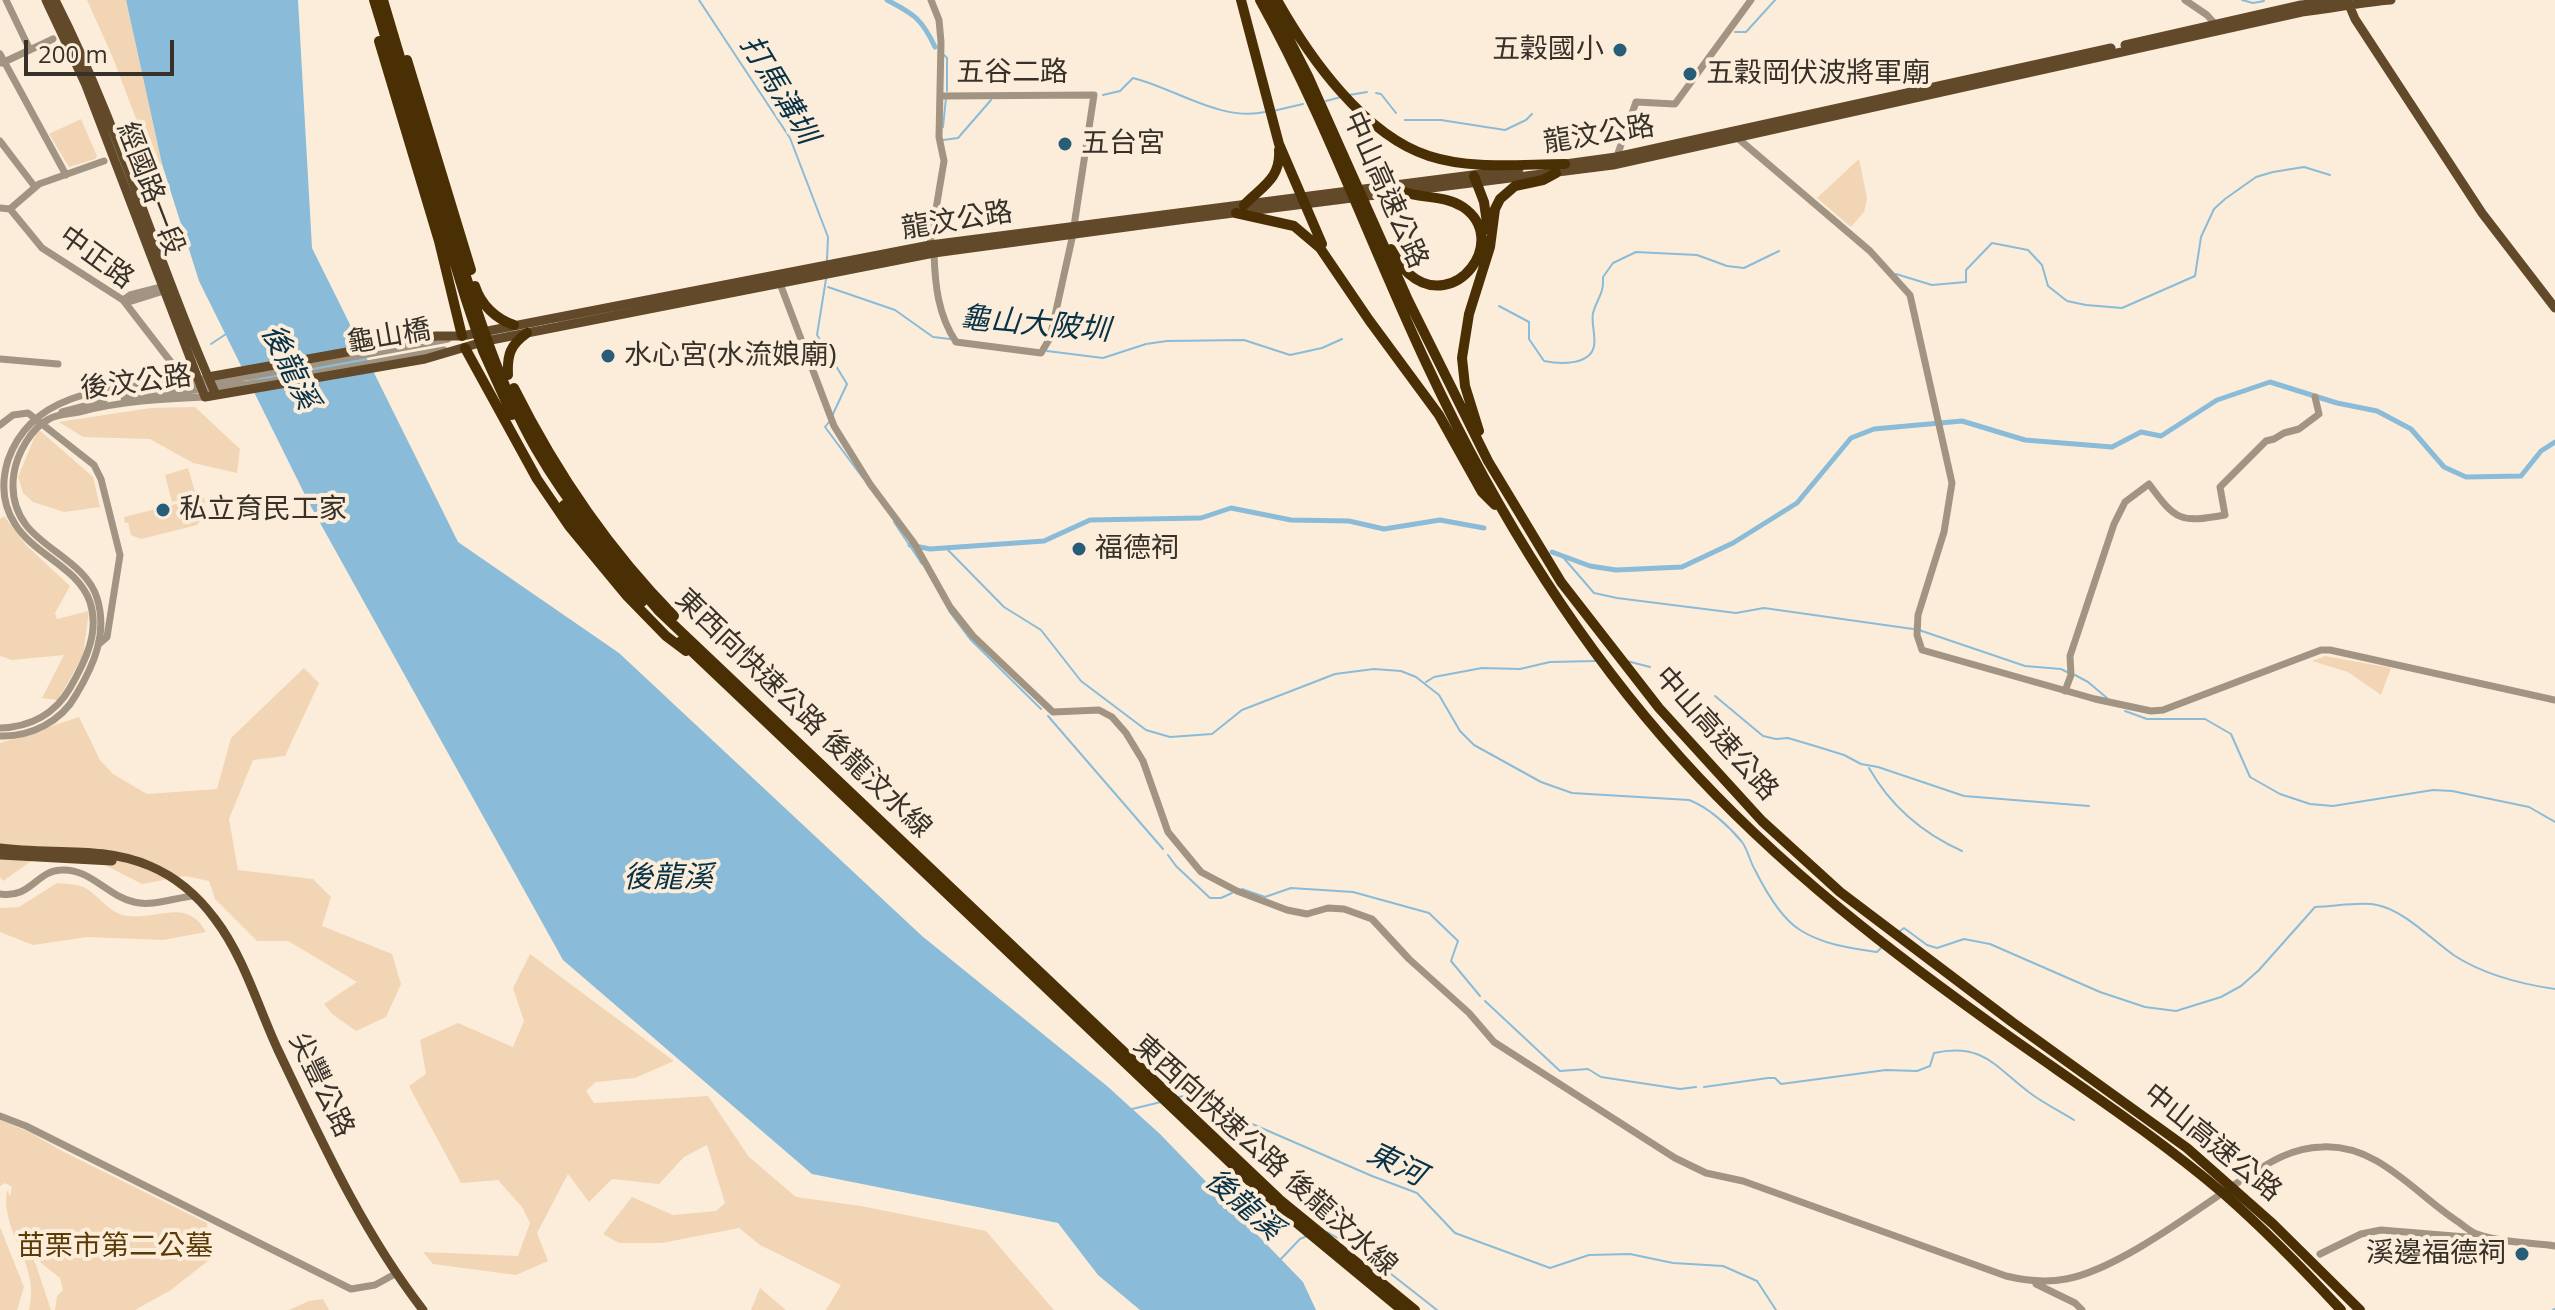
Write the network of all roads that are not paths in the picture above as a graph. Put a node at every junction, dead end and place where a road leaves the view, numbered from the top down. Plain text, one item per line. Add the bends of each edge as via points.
1 (6, 0) edge
2 (46, 0) edge
3 (55, 0) edge
4 (372, 0) edge
5 (385, 0) edge
6 (931, 0) edge
7 (1241, 0) edge
8 (1260, 0) edge
9 (1269, 0) edge
10 (1277, 0) edge
11 (1751, 0) edge
12 (2185, 0) edge
13 (2391, 0) edge
14 (2347, 2) edge
15 (2218, 27) junction
16 (53, 39) dead end
17 (30, 50) junction
18 (1, 60) edge
19 (946, 96) junction
20 (1733, 135) junction
21 (0, 141) edge
22 (1279, 144) junction
23 (104, 161) dead end
24 (1615, 161) junction
25 (1565, 164) junction
26 (1580, 166) junction
27 (1556, 173) junction
28 (66, 175) junction
29 (1348, 177) junction
30 (1475, 180) junction
31 (35, 187) junction
32 (1404, 192) junction
33 (1301, 200) junction
34 (1244, 205) junction
35 (0, 208) edge
36 (10, 209) junction
37 (1236, 213) junction
38 (1364, 214) junction
39 (1073, 230) junction
40 (1379, 235) junction
41 (1490, 247) junction
42 (932, 249) junction
43 (1334, 269) junction
44 (779, 279) junction
45 (167, 288) junction
46 (479, 297) junction
47 (123, 300) junction
48 (2555, 308) edge
49 (514, 325) junction
50 (527, 333) junction
51 (476, 337) junction
52 (465, 348) junction
53 (0, 359) edge
54 (58, 364) dead end
55 (508, 375) junction
56 (204, 378) junction
57 (487, 385) junction
58 (216, 395) junction
59 (205, 397) junction
60 (2315, 397) dead end
61 (50, 415) junction
62 (0, 425) edge
63 (1491, 467) junction
64 (15, 503) junction
65 (2, 504) edge
66 (1506, 516) junction
67 (90, 643) junction
68 (100, 643) junction
69 (702, 661) junction
70 (732, 679) junction
71 (2065, 691) junction
72 (2555, 700) edge
73 (0, 728) edge
74 (0, 736) edge
75 (0, 848) edge
76 (0, 855) edge
77 (176, 884) junction
78 (0, 894) edge
79 (191, 896) junction
80 (0, 1116) edge
81 (2478, 1235) junction
82 (2555, 1246) edge
83 (2320, 1254) dead end
84 (393, 1275) junction
85 (2033, 1282) junction
86 (416, 1310) edge
87 (423, 1310) edge
88 (1402, 1310) edge
89 (1415, 1310) edge
90 (2082, 1310) edge
91 (2341, 1310) edge
92 (2360, 1310) edge

1 - 17 street
2 - 45 main road, 經國路一段
3 - 45 main road, 經國路一段 via 89,74
4 - 51 highway via 456,305
4 - 69 highway, 東西向快速公路 後龍汶水線 via 466,300 504,399 545,476 600,554
5 - 46 highway
5 - 70 highway, 東西向快速公路 後龍汶水線 via 473,300 529,436 606,550 658,610
6 - 19 street via 939,20
7 - 22 highway
8 - 29 highway, 中山高速公路
9 - 29 highway, 中山高速公路 via 1308,76
10 - 25 highway via 1335,86 1402,143 1456,162
11 - 24 street via 1675,104 1636,102
12 - 15 street
13 - 14 main road, 龍汶公路
14 - 15 main road, 龍汶公路 via 2301,5
14 - 48 main road via 2482,213
15 - 20 main road, 龍汶公路
16 - 17 street
17 - 18 street
18 - 28 street
19 - 39 street, 五谷二路 via 1094,95
19 - 42 street
20 - 24 main road, 龍汶公路
20 - 71 street via 1870,251 1910,295 1952,483 1944,532 1918,615 1922,650
21 - 31 street
22 - 33 highway
22 - 34 highway via 1274,177
23 - 28 street
24 - 26 main road, 龍汶公路
25 - 26 main road, 龍汶公路
25 - 30 main road, 龍汶公路
26 - 27 main road, 龍汶公路
27 - 30 main road, 龍汶公路
27 - 41 highway via 1515,186 1500,199
28 - 31 street
29 - 38 highway, 中山高速公路
30 - 32 main road, 龍汶公路
30 - 33 main road, 龍汶公路
30 - 41 highway
31 - 36 street
32 - 33 main road, 龍汶公路
32 - 40 highway via 1454,201 1473,216 1481,241 1475,264 1454,282 1427,284 1403,269
33 - 34 main road, 龍汶公路
33 - 37 main road, 龍汶公路
33 - 43 highway
34 - 39 main road, 龍汶公路
35 - 36 street
36 - 47 street, 中正路 via 42,248
37 - 39 main road, 龍汶公路
37 - 43 highway via 1294,226
38 - 40 highway, 中山高速公路
38 - 66 highway, 中山高速公路 via 1439,390
39 - 42 main road, 龍汶公路
39 - 42 street via 1050,338 1041,353 956,342 940,308
40 - 63 highway, 中山高速公路
41 - 63 highway via 1462,358 1465,386
42 - 44 main road, 龍汶公路
43 - 66 highway via 1439,415 1482,492
44 - 49 main road
44 - 50 main road
44 - 85 street via 834,426 914,543 950,607 1053,712 1099,710 1112,717 1143,761 1168,832 1201,872 1287,910 1307,914 1344,909 1372,919 1494,1042 1675,1158 1706,1173 1743,1181
45 - 47 street
45 - 56 main road, 經國路一段
46 - 49 highway
46 - 51 highway
47 - 56 street, 中正路 via 174,366
49 - 51 main road
50 - 51 main road
50 - 55 highway via 513,344
51 - 52 main road, 龜山橋
51 - 55 highway
51 - 56 main road, 龜山橋 via 436,336
51 - 57 highway
51 - 61 street, 龜山橋 via 268,382 99,402
51 - 61 street, 龜山橋 via 219,382 97,396 70,402
52 - 57 highway
52 - 58 main road, 龜山橋
53 - 54 street
55 - 70 highway via 557,469 588,514
56 - 58 main road, 經國路一段
56 - 59 main road, 經國路一段
56 - 61 street, 後汶公路 via 111,388 61,401
57 - 69 highway via 537,479 593,558 666,636
58 - 59 main road, 後汶公路
59 - 61 street, 後汶公路
60 - 71 street via 2319,414 2299,429 2266,441 2220,487 2225,515 2192,519 2171,514 2149,484 2125,502 2088,599
61 - 64 street, 後汶公路 via 30,436 15,465
61 - 65 street, 後汶公路 via 24,431 12,451
62 - 68 street via 13,415 28,413 94,465 101,479 120,555 107,637
63 - 92 highway, 中山高速公路 via 1561,582 1627,670 1762,821 1878,922 2187,1148
64 - 65 street
64 - 68 street via 35,536 78,571 96,594
65 - 67 street via 28,541 84,588 93,616
66 - 91 highway, 中山高速公路 via 1585,639 1681,758 1753,833 1865,930 2223,1193
67 - 68 street
67 - 73 street via 86,660 59,704 26,725
68 - 74 street via 87,677 65,710 21,736
69 - 88 highway, 東西向快速公路 後龍汶水線 via 1275,1205
70 - 89 highway, 東西向快速公路 後龍汶水線 via 1279,1199
71 - 72 street via 2163,710 2330,650
75 - 77 main road via 124,856
76 - 77 main road via 115,861
77 - 79 main road, 尖豐公路
78 - 79 street via 23,892 48,873 67,870 130,902
79 - 84 main road, 尖豐公路 via 226,945 355,1218
80 - 84 street via 351,1289 362,1290
81 - 82 street
81 - 83 street via 2381,1230
81 - 85 street via 2376,1159 2350,1149 2294,1150 2099,1269
84 - 86 main road, 尖豐公路
84 - 87 main road, 尖豐公路
85 - 90 street

